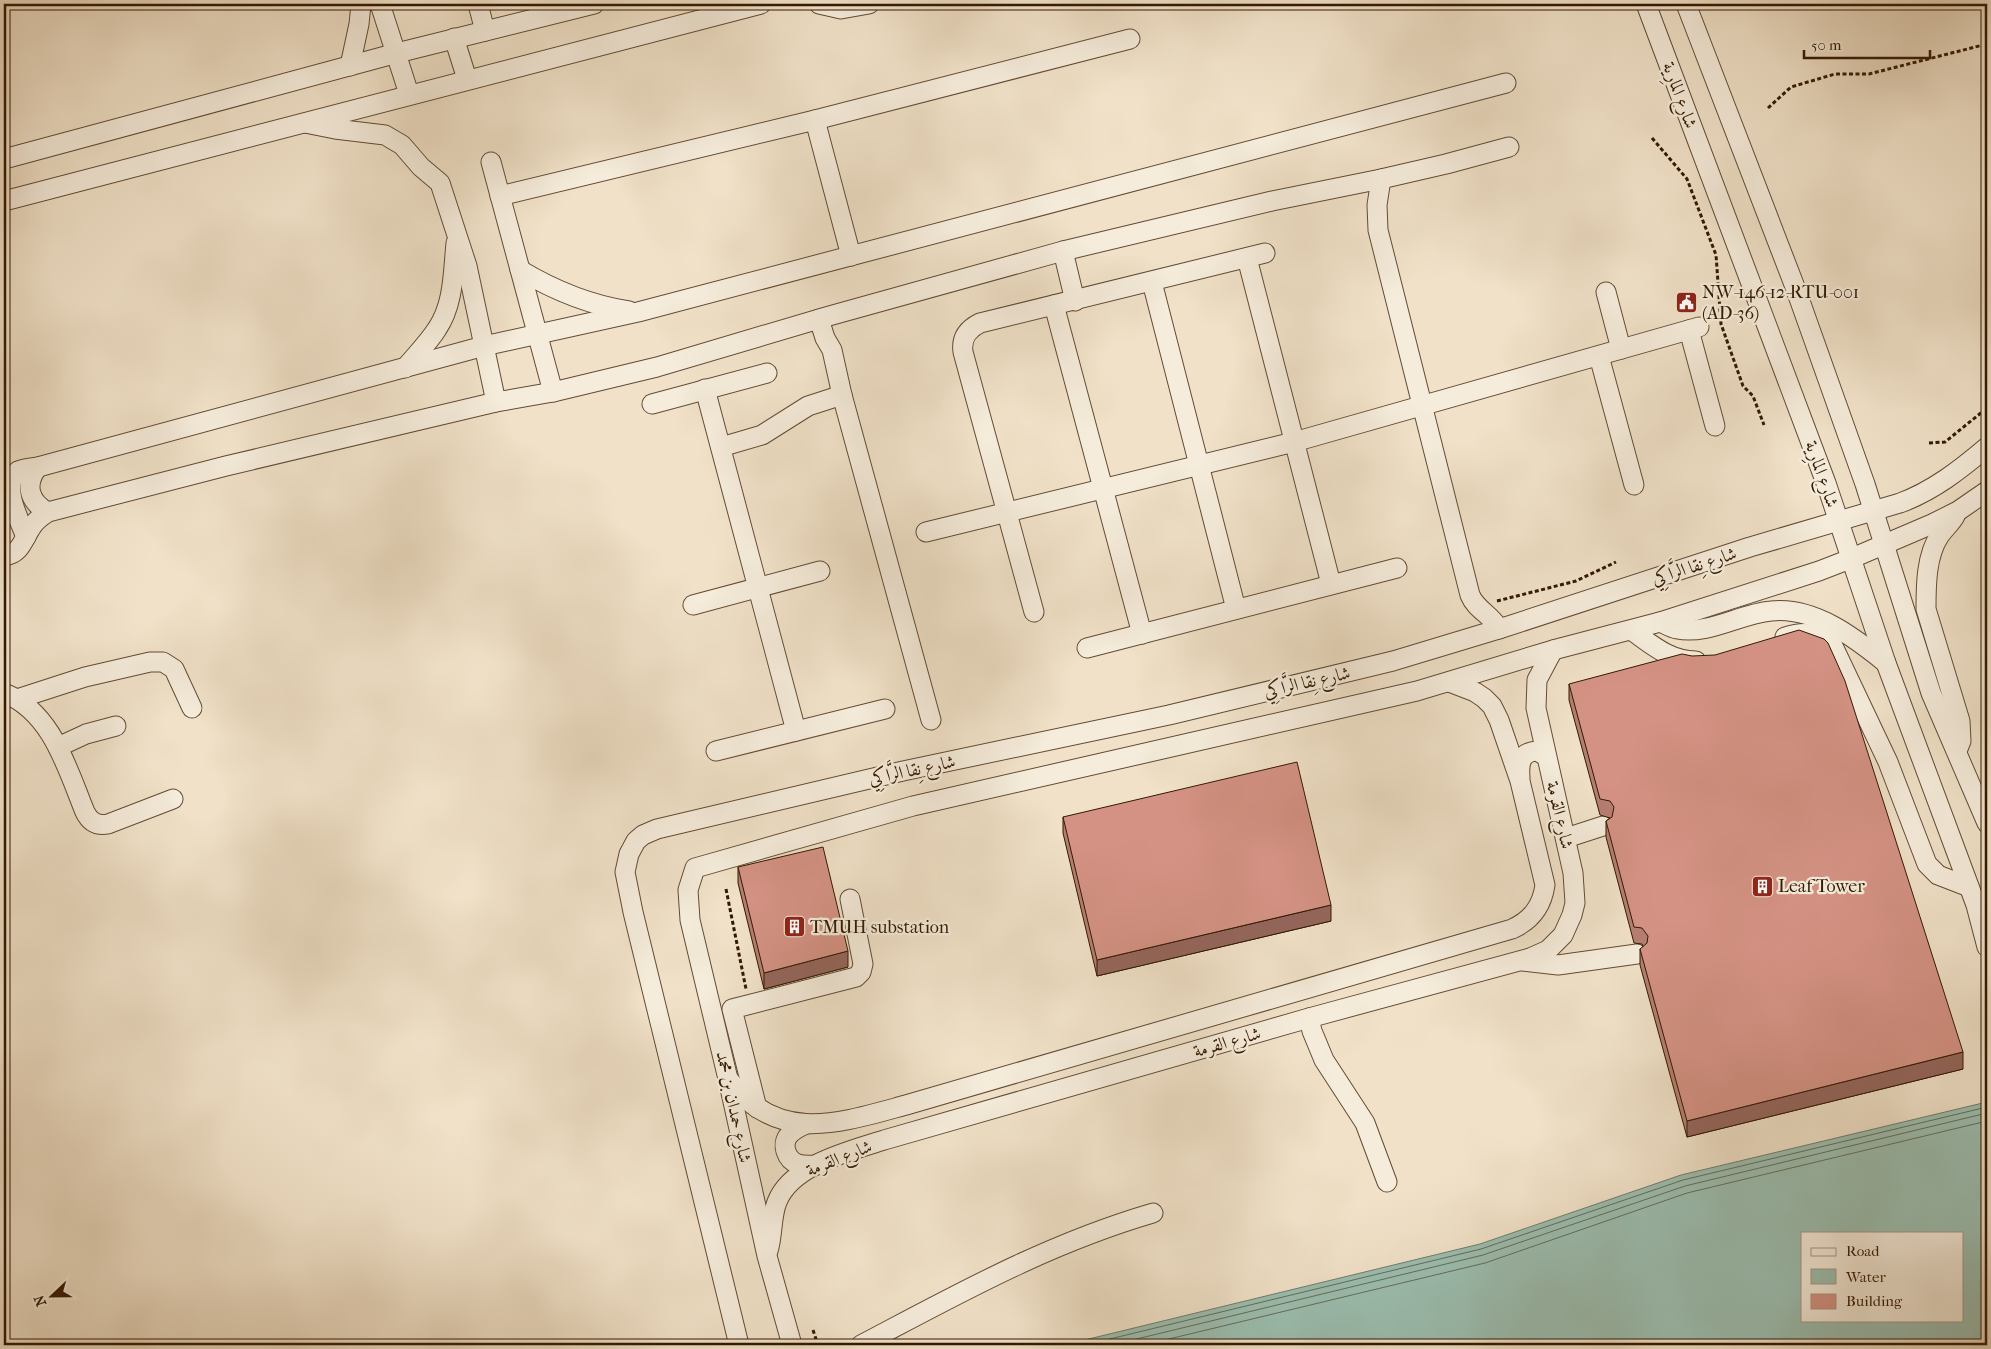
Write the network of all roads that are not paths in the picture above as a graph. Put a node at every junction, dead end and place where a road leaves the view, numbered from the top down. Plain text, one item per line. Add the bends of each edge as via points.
1 (360, 4) edge
2 (380, 4) edge
3 (478, 4) edge
4 (594, 4) edge
5 (761, 4) edge
6 (818, 4) edge
7 (870, 4) edge
8 (1646, 4) edge
9 (1686, 4) edge
10 (485, 31) junction
11 (454, 38) junction
12 (1130, 39) dead end
13 (397, 53) junction
14 (350, 66) junction
15 (467, 79) junction
16 (1506, 83) dead end
17 (409, 94) junction
18 (815, 120) junction
19 (302, 122) junction
20 (1509, 146) dead end
21 (4, 159) edge
22 (491, 162) dead end
23 (1381, 179) junction
24 (500, 196) junction
25 (4, 201) edge
26 (457, 234) junction
27 (1063, 251) junction
28 (1265, 253) dead end
29 (851, 256) junction
30 (1247, 258) junction
31 (520, 270) junction
32 (1152, 282) junction
33 (1606, 292) dead end
34 (1076, 301) junction
35 (1054, 305) junction
36 (638, 312) junction
37 (824, 317) junction
38 (538, 335) junction
39 (484, 346) junction
40 (1621, 349) junction
41 (1599, 356) junction
42 (405, 368) junction
43 (767, 373) dead end
44 (706, 389) junction
45 (552, 392) junction
46 (842, 394) junction
47 (496, 402) junction
48 (652, 404) dead end
49 (1423, 406) junction
50 (1715, 426) dead end
51 (1294, 442) junction
52 (721, 447) junction
53 (1987, 447) edge
54 (1199, 466) junction
55 (38, 467) junction
56 (1634, 486) dead end
57 (1104, 489) junction
58 (1987, 491) edge
59 (1873, 510) junction
60 (48, 512) junction
61 (1958, 512) junction
62 (1008, 513) junction
63 (1839, 521) junction
64 (926, 532) dead end
65 (26, 538) junction
66 (1883, 545) junction
67 (4, 556) edge
68 (1850, 559) junction
69 (1397, 568) dead end
70 (820, 571) dead end
71 (1331, 584) junction
72 (758, 588) junction
73 (693, 605) dead end
74 (1236, 609) junction
75 (1034, 612) dead end
76 (1660, 622) junction
77 (1499, 629) junction
78 (1631, 630) junction
79 (1142, 634) junction
80 (1768, 642) edge
81 (1087, 648) dead end
82 (1553, 650) junction
83 (1712, 660) edge
84 (1886, 663) junction
85 (1449, 682) junction
86 (10, 696) edge
87 (192, 708) dead end
88 (885, 709) dead end
89 (931, 720) dead end
90 (116, 726) dead end
91 (796, 731) junction
92 (58, 747) junction
93 (716, 751) dead end
94 (1957, 751) junction
95 (1546, 756) junction
96 (1520, 781) junction
97 (1981, 794) edge
98 (173, 799) dead end
99 (1987, 823) edge
100 (1603, 826) dead end
101 (1566, 838) junction
102 (695, 868) joint
103 (1969, 887) junction
104 (850, 899) dead end
105 (1987, 947) edge
106 (1637, 954) dead end
107 (1520, 960) junction
108 (1309, 1018) junction
109 (728, 1079) junction
110 (757, 1108) junction
111 (806, 1124) junction
112 (818, 1164) junction
113 (1387, 1182) dead end
114 (1153, 1213) dead end
115 (769, 1265) junction
116 (739, 1345) edge
117 (792, 1345) edge
118 (861, 1345) edge

1 - 14 street
2 - 13 street
3 - 10 street
4 - 10 street
5 - 15 street
6 - 7 street via 841,9
8 - 63 street, شارع المارِية
9 - 59 street, شارع المارِية via 1795,287
10 - 11 street
11 - 13 street
11 - 15 street
12 - 18 street
13 - 14 street
13 - 17 street
14 - 21 street
15 - 17 street
16 - 29 street
17 - 19 street
18 - 24 street
18 - 29 street
19 - 25 street
19 - 26 street via 385,135 395,140 440,183
20 - 23 street
22 - 24 street
23 - 27 street via 1272,201
23 - 49 street via 1378,230
24 - 31 street
26 - 39 street
26 - 42 street via 445,314
27 - 34 street
27 - 37 street
28 - 30 street
29 - 36 street
30 - 32 street
30 - 51 street
31 - 36 street via 577,299
31 - 38 street
32 - 34 street
32 - 54 street
33 - 40 street
34 - 35 street
35 - 57 street
35 - 62 street via 980,323 969,330 963,340 963,352
36 - 38 street
37 - 45 street via 657,367
37 - 46 street via 833,332 832,350
38 - 39 street
38 - 45 street
39 - 42 street
39 - 47 street
40 - 41 street
40 - 50 street via 1694,328
41 - 49 street
41 - 56 street
42 - 55 street
43 - 44 street
44 - 48 street
44 - 52 street
45 - 47 street
46 - 52 street via 808,406 762,434
46 - 89 street
47 - 60 street
49 - 51 street
49 - 77 street via 1470,595
51 - 54 street
51 - 71 street
52 - 72 street
53 - 59 street, شارع نِقا الرَّاكِي via 1915,498
54 - 57 street
54 - 74 street
55 - 60 street via 32,474 30,492 40,508
55 - 65 street via 19,471 10,484 10,494
57 - 62 street
57 - 79 street
58 - 61 street, شارع نِقا الرَّاكِي
59 - 63 street, شارع نِقا الرَّاكِي
59 - 66 street, شارع المارِية
60 - 65 street via 34,523
61 - 66 street, شارع نِقا الرَّاكِي
61 - 94 street via 1935,543 1926,597 1926,609 1960,721 1961,741
62 - 64 street
62 - 75 street
63 - 68 street, شارع المارِية
63 - 77 street, شارع نِقا الرَّاكِي
65 - 67 street via 20,549
66 - 68 street, شارع نِقا الرَّاكِي
66 - 94 street, شارع المارِية via 1931,692
68 - 76 street, شارع نِقا الرَّاكِي
68 - 84 street, شارع المارِية
69 - 71 street
70 - 72 street
71 - 74 street
72 - 73 street
72 - 91 street
74 - 79 street
76 - 78 street, شارع نِقا الرَّاكِي
76 - 84 street via 1676,629 1700,629 1763,612 1787,611 1833,625
77 - 116 street, شارع نِقا الرَّاكِي via 1393,662 657,828 636,841 624,872
78 - 82 street, شارع نِقا الرَّاكِي
78 - 83 street via 1673,657 1691,661
79 - 81 street
80 - 103 street via 1809,633 1822,637 1833,646 1888,762 1927,864 1938,875
82 - 85 street, شارع نِقا الرَّاكِي
82 - 95 street, شارع القرمة via 1540,671 1535,694
84 - 103 street, شارع المارِية
85 - 96 street, شارع القرمة via 1475,692 1492,706 1506,736
85 - 102 street, شارع نِقا الرَّاكِي via 913,806
86 - 87 street via 156,662 174,669
86 - 92 street via 27,706
88 - 91 street
90 - 92 street via 86,734
91 - 93 street
92 - 98 street via 88,817 97,824 108,824
94 - 97 street, شارع المارِية
95 - 96 street, شارع القرمة via 1537,751 1526,753 1520,762
95 - 101 street, شارع القرمة
96 - 111 street, شارع القرمة via 1545,884 1535,912 1521,925 906,1105
97 - 99 street, شارع المارِية
100 - 101 street
101 - 107 street, شارع القرمة via 1575,891 1572,915 1556,943 1540,955
102 - 109 street, شارع حمدان بن محمد via 688,890 690,920
103 - 105 street, شارع المارِية
104 - 110 street via 864,964 856,977 740,1007
106 - 107 street via 1558,965
107 - 108 street, شارع القرمة
108 - 112 street, شارع القرمة via 884,1140
108 - 113 street via 1324,1060 1365,1123
109 - 110 street, شارع القرمة
109 - 115 street, شارع حمدان بن محمد
110 - 111 street, شارع القرمة via 791,1123
111 - 112 street via 788,1137 785,1148 790,1159 800,1165
112 - 115 street, شارع القرمة via 796,1176 780,1193
114 - 118 street via 1114,1224 1038,1254
115 - 117 street, شارع حمدان بن محمد

